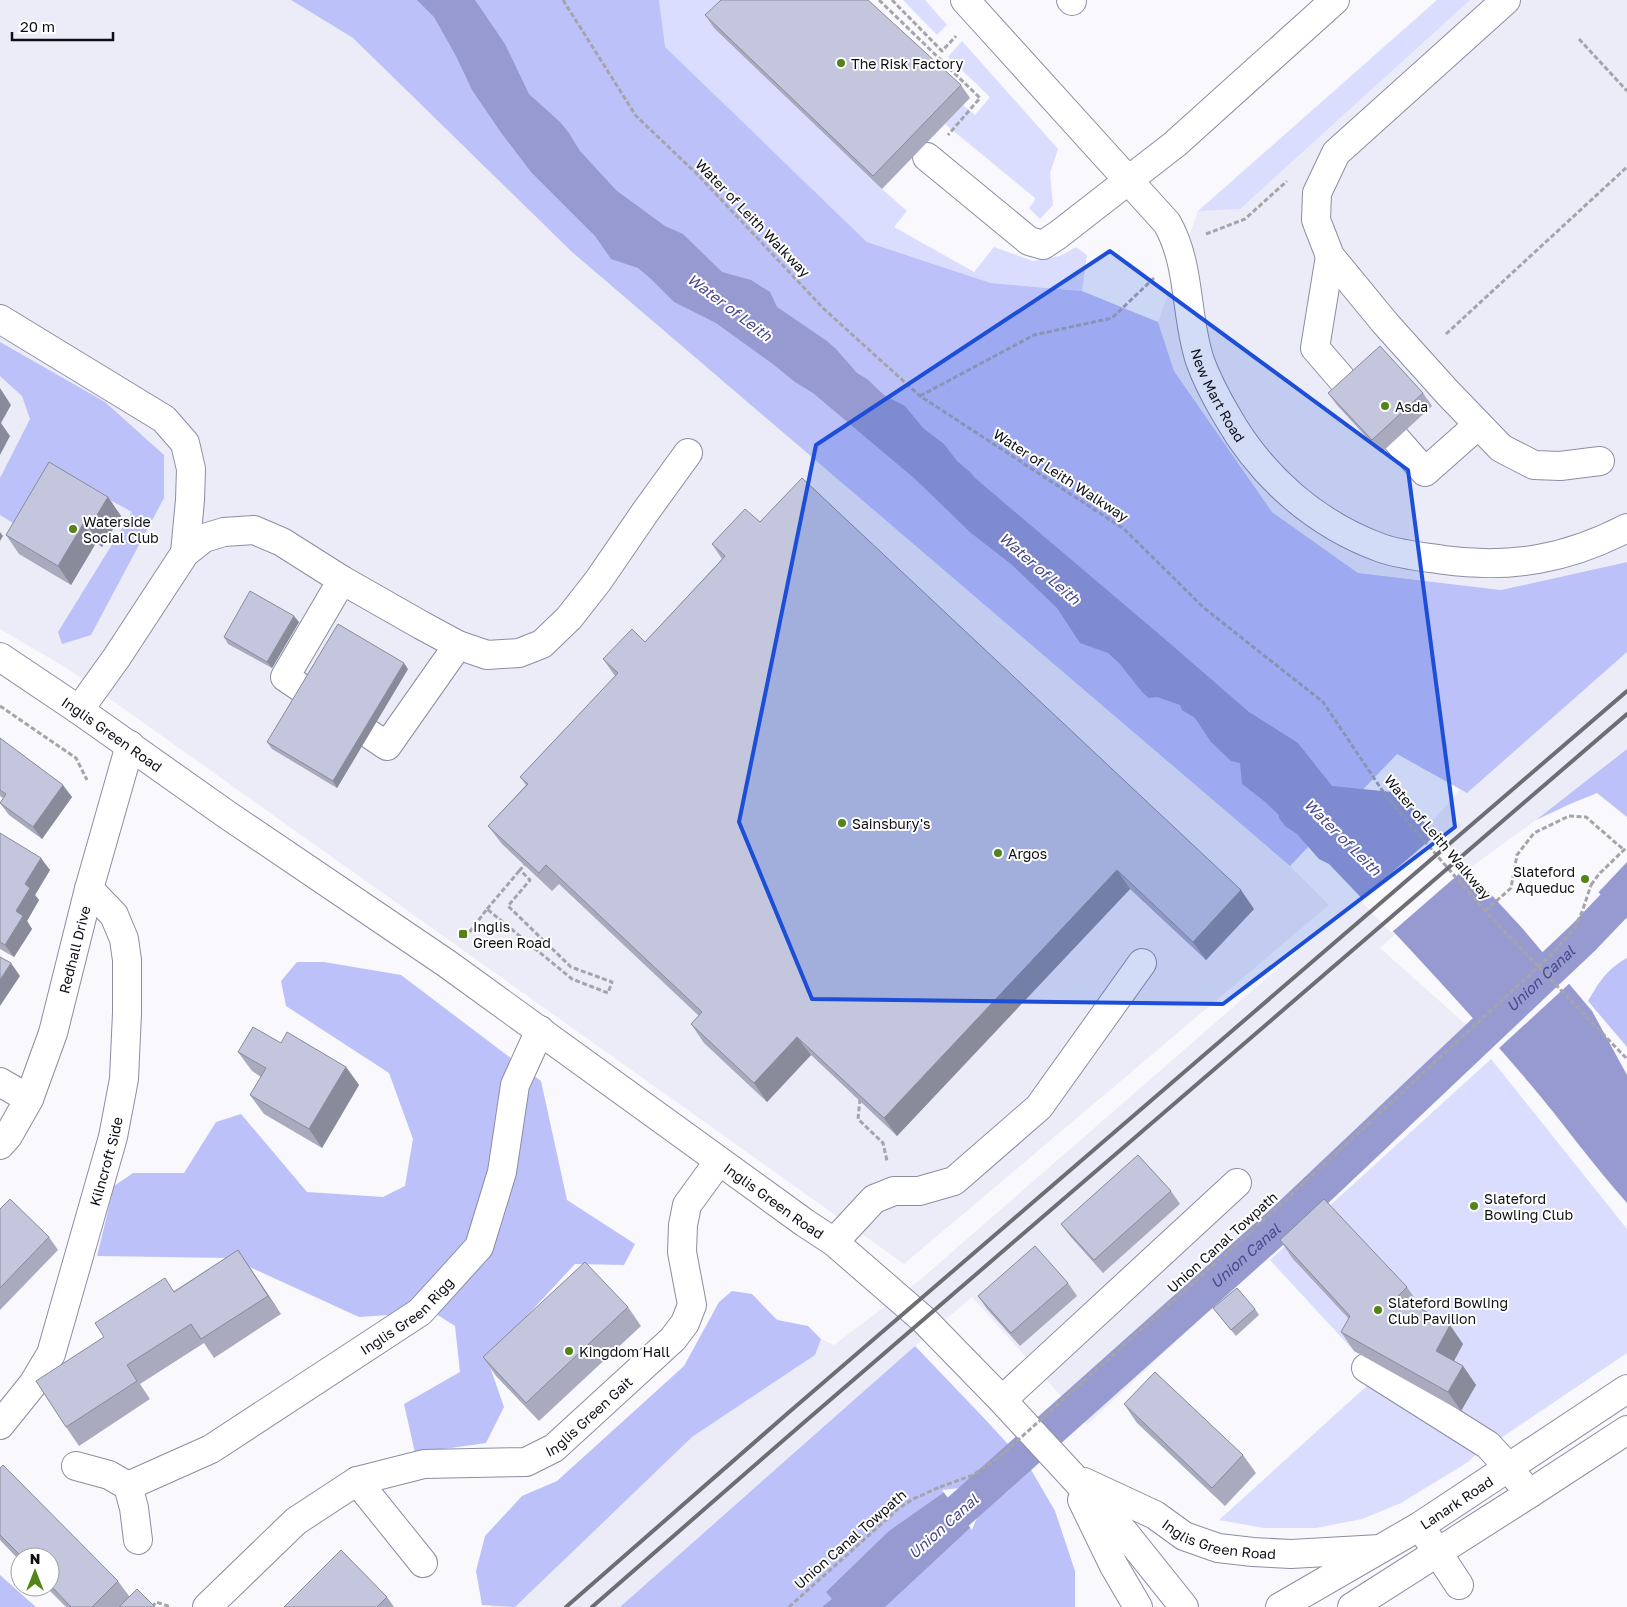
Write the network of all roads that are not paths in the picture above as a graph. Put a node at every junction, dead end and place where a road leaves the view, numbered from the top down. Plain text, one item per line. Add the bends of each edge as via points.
1 (1335, 0) edge
2 (1506, 0) edge
3 (971, 7) edge
4 (926, 157) road end
5 (1129, 181) junction
6 (1330, 256) junction
7 (0, 320) edge
8 (1352, 392) edge
9 (1478, 425) junction
10 (1396, 439) dead end
11 (688, 453) dead end
12 (1600, 461) dead end
13 (1627, 528) edge
14 (185, 553) junction
15 (342, 580) junction
16 (458, 645) junction
17 (0, 657) edge
18 (79, 710) junction
19 (130, 745) junction
20 (89, 889) junction
21 (1142, 963) dead end
22 (540, 1030) junction
23 (0, 1082) edge
24 (29, 1099) junction
25 (0, 1146) edge
26 (719, 1161) junction
27 (1237, 1183) dead end
28 (834, 1242) junction
29 (1366, 1368) edge
30 (1627, 1389) edge
31 (1002, 1400) junction
32 (0, 1425) edge
33 (1627, 1430) edge
34 (76, 1466) dead end
35 (1510, 1468) junction
36 (1071, 1476) junction
37 (357, 1481) junction
38 (128, 1486) junction
39 (1530, 1494) junction
40 (1420, 1526) junction
41 (138, 1540) dead end
42 (1380, 1549) junction
43 (1438, 1553) junction
44 (423, 1563) dead end
45 (1459, 1586) dead end
46 (207, 1607) edge
47 (1138, 1607) edge
48 (1184, 1607) edge
49 (1280, 1607) edge
50 (1352, 1607) edge

1 - 5 street via 1175,144
2 - 6 street via 1336,153 1317,193 1316,220
3 - 5 street, New Mart Road
4 - 5 street via 1029,241 1043,245
5 - 13 street, New Mart Road via 1175,236 1200,361 1217,399 1259,464 1311,511 1344,532 1383,548 1473,564 1543,559 1579,550
6 - 8 street via 1315,348
6 - 9 street via 1385,323
7 - 14 street via 164,420 185,443 190,469 190,500
9 - 10 street via 1425,472
9 - 12 street via 1501,448 1534,465 1560,466
11 - 16 street via 586,596 542,644 519,653 487,655
14 - 15 street via 204,538 224,532 254,530 282,542
14 - 18 street
15 - 16 street
15 - 16 street via 285,677 387,746
17 - 18 street, Inglis Green Road
18 - 19 street, Inglis Green Road
19 - 20 street, Redhall Drive
19 - 22 street, Inglis Green Road
20 - 24 street, Redhall Drive via 53,1033
20 - 32 street, Kilncroft Side via 114,915 124,939 127,960 124,1078 113,1137 51,1354 33,1384
21 - 28 street via 1039,1107 954,1181 919,1191 894,1191 874,1198
22 - 26 street, Inglis Green Road
22 - 38 street, Inglis Green Rigg via 514,1085 502,1172 479,1247 420,1312 211,1449
23 - 24 street
24 - 25 street, Redhall Drive
26 - 28 street, Inglis Green Road
26 - 37 street, Inglis Green Gait via 687,1205 682,1252 692,1305 685,1323 673,1339 554,1448 526,1462 424,1464
27 - 31 street
28 - 31 street, Inglis Green Road via 924,1320
29 - 35 street via 1488,1445
30 - 35 street, Lanark Road
31 - 36 street, Inglis Green Road
33 - 39 street
34 - 38 street via 109,1475
35 - 39 street
35 - 40 street, Lanark Road
36 - 42 street, Inglis Green Road via 1155,1515 1184,1536 1218,1548 1291,1554
36 - 47 street, Inglis Green Road via 1114,1566
36 - 48 street, Inglis Green Road via 1124,1532
37 - 44 street
37 - 46 street, Inglis Green Gait via 296,1521
38 - 41 street
39 - 43 street
40 - 42 street, Lanark Road
40 - 43 street
42 - 49 street, Lanark Road
43 - 45 street
43 - 50 street

